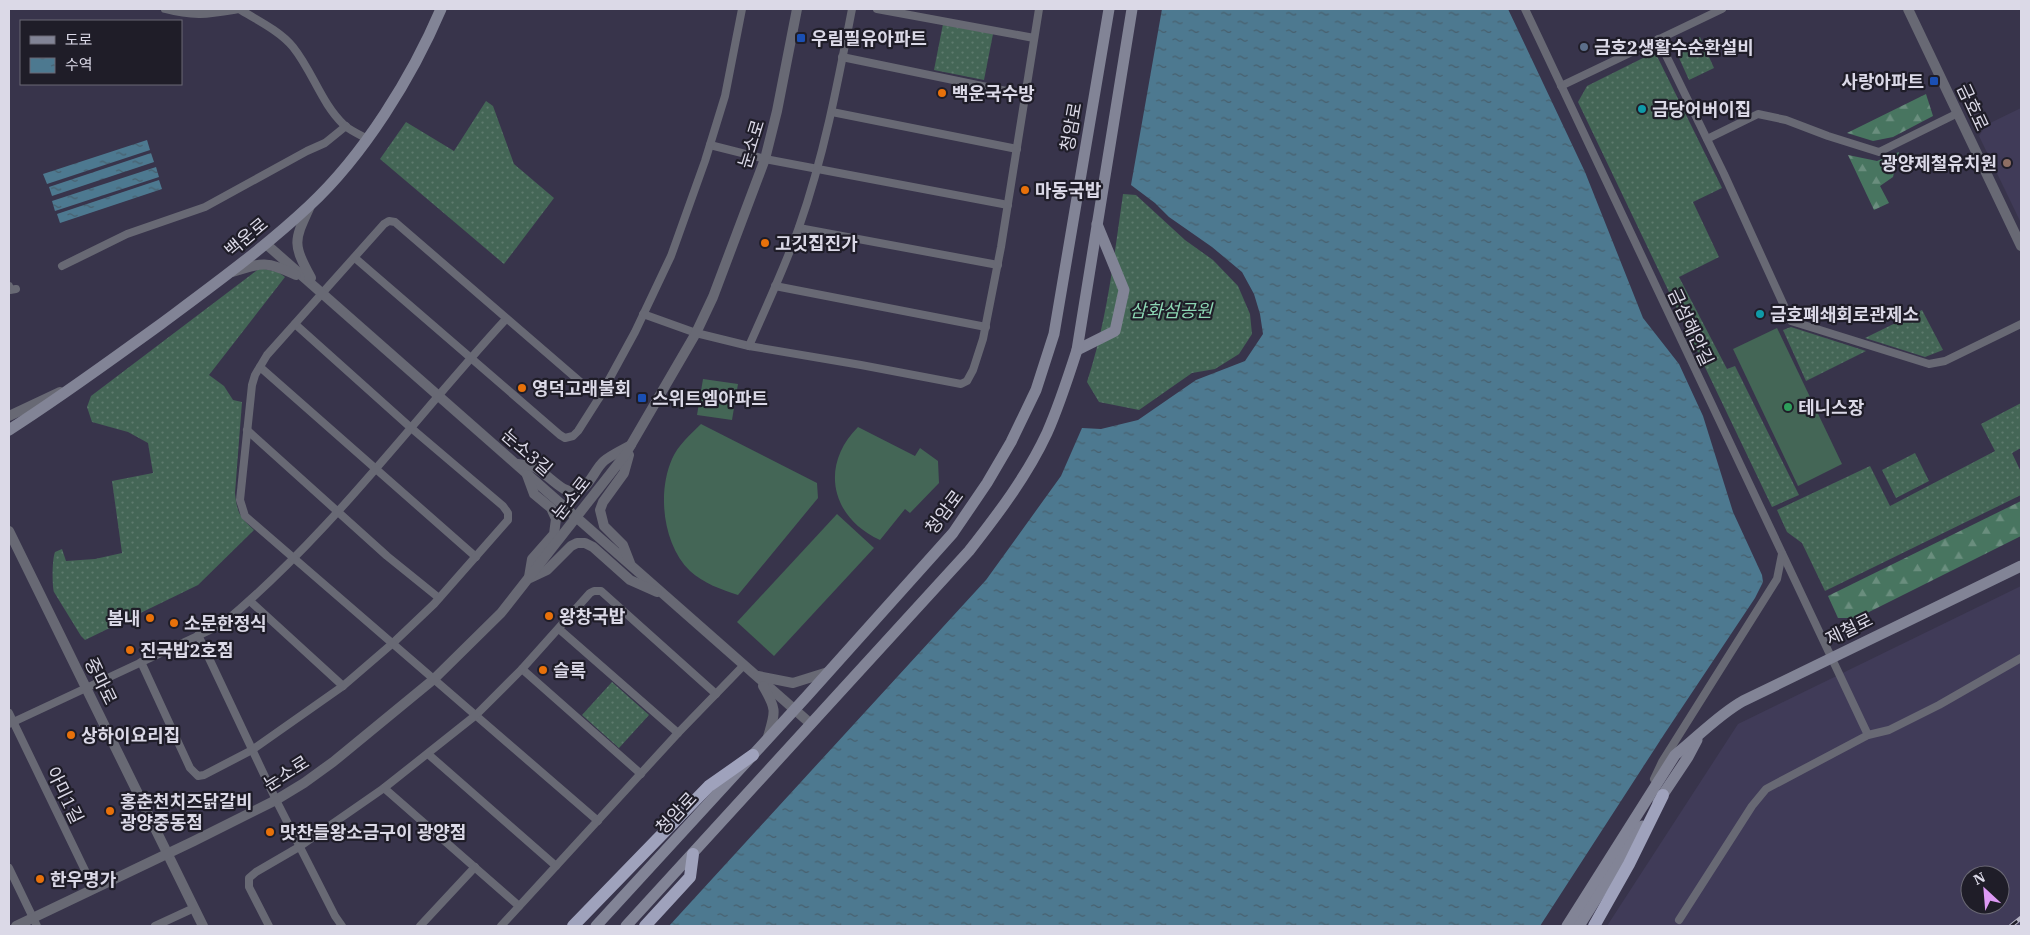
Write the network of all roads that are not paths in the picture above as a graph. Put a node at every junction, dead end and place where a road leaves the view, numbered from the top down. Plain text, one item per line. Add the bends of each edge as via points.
1 (165, 9) edge
2 (441, 9) edge
3 (742, 9) edge
4 (798, 9) edge
5 (852, 9) edge
6 (878, 9) edge
7 (1039, 9) edge
8 (1108, 9) edge
9 (1132, 9) edge
10 (1525, 9) edge
11 (1722, 9) edge
12 (1908, 9) edge
13 (1034, 38) junction
14 (1658, 40) junction
15 (842, 57) junction
16 (1560, 86) junction
17 (1026, 96) junction
18 (832, 112) junction
19 (1958, 113) junction
20 (346, 126) junction
21 (368, 139) junction
22 (1707, 139) junction
23 (710, 145) junction
24 (1017, 149) junction
25 (765, 159) junction
26 (817, 169) junction
27 (311, 205) junction
28 (1008, 205) junction
29 (1097, 224) junction
30 (799, 228) junction
31 (266, 244) junction
32 (2021, 246) edge
33 (355, 258) junction
34 (998, 265) junction
35 (62, 266) dead end
36 (229, 274) junction
37 (308, 280) junction
38 (776, 286) junction
39 (323, 293) junction
40 (643, 314) junction
41 (506, 319) junction
42 (295, 324) junction
43 (2021, 324) edge
44 (986, 327) junction
45 (696, 333) junction
46 (749, 346) junction
47 (1077, 350) junction
48 (470, 358) junction
49 (260, 367) junction
50 (77, 384) junction
51 (438, 395) junction
52 (599, 398) junction
53 (9, 416) edge
54 (410, 427) junction
55 (9, 430) edge
56 (247, 430) junction
57 (632, 445) junction
58 (516, 463) junction
59 (374, 469) junction
60 (527, 473) junction
61 (337, 512) junction
62 (577, 517) junction
63 (9, 531) edge
64 (1782, 554) junction
65 (476, 557) junction
66 (295, 559) junction
67 (630, 564) junction
68 (2021, 566) edge
69 (529, 578) junction
70 (666, 596) junction
71 (440, 598) junction
72 (250, 601) junction
73 (559, 629) junction
74 (198, 635) junction
75 (393, 644) junction
76 (1831, 657) junction
77 (2021, 658) edge
78 (141, 662) junction
79 (744, 665) junction
80 (522, 670) junction
81 (830, 671) junction
82 (757, 676) junction
83 (434, 679) junction
84 (343, 686) junction
85 (86, 688) junction
86 (716, 694) junction
87 (795, 710) junction
88 (9, 713) edge
89 (476, 715) junction
90 (11, 723) edge
91 (811, 724) junction
92 (678, 733) junction
93 (1700, 735) junction
94 (1868, 735) junction
95 (767, 741) junction
96 (252, 750) junction
97 (428, 754) junction
98 (753, 755) junction
99 (641, 774) junction
100 (384, 788) junction
101 (1663, 795) junction
102 (276, 800) junction
103 (1636, 816) junction
104 (598, 821) junction
105 (299, 847) junction
106 (167, 854) junction
107 (693, 854) junction
108 (556, 866) junction
109 (9, 868) edge
110 (475, 868) junction
111 (94, 889) junction
112 (519, 906) junction
113 (194, 908) junction
114 (1679, 920) dead end
115 (35, 922) edge
116 (16, 926) edge
117 (156, 926) edge
118 (203, 926) edge
119 (269, 926) edge
120 (342, 926) edge
121 (420, 926) edge
122 (501, 926) edge
123 (573, 926) edge
124 (596, 926) edge
125 (626, 926) edge
126 (645, 926) edge
127 (1567, 926) edge
128 (1579, 926) edge
129 (1594, 926) edge

1 - 20 street via 204,15 239,9 266,25 292,45 324,100
2 - 21 main road, 백운로 via 425,46
3 - 23 street via 725,96
4 - 25 street, 눈소로
5 - 15 street
6 - 13 street
7 - 13 street
8 - 81 main road, 청암로 via 1054,334 1036,390 987,483 953,533
9 - 29 main road
10 - 16 street, 금섬해안길
11 - 14 street
12 - 19 street, 금호로
13 - 17 street
14 - 16 street
14 - 22 street
15 - 17 street
15 - 18 street
16 - 64 street, 금섬해안길
17 - 24 street
18 - 24 street
18 - 26 street
19 - 22 street via 1879,152 1786,120 1758,114
19 - 32 street, 금호로
20 - 21 street
20 - 35 street via 325,143 205,207 127,234
21 - 27 main road, 백운로
22 - 43 street via 1791,321 1929,364 1945,361
23 - 25 street
23 - 40 street via 672,256
24 - 28 street
25 - 26 street
25 - 45 street, 눈소로 via 713,297
26 - 28 street
26 - 30 street
27 - 31 main road, 백운로
27 - 37 street via 297,234 296,247 311,278
28 - 34 street
29 - 47 main road
29 - 47 main road via 1124,290 1115,331
30 - 34 street
30 - 38 street
31 - 36 main road, 백운로
31 - 37 street, 눈소3길
33 - 39 street
33 - 41 street via 384,224 395,222
33 - 48 street
34 - 44 street
36 - 37 street via 258,263 269,263
36 - 50 main road, 백운로
37 - 39 street, 눈소3길
38 - 44 street
38 - 46 street
39 - 42 street
39 - 51 street, 눈소3길
40 - 45 street
40 - 52 street
41 - 48 street
41 - 52 street
42 - 49 street
42 - 54 street
44 - 46 street via 973,370 968,381 961,384
45 - 46 street
45 - 57 street, 눈소로
47 - 91 main road via 1046,434 1004,505 969,551
48 - 51 street
48 - 52 street via 565,438 578,431
49 - 56 street via 252,386
49 - 59 street
50 - 53 street
50 - 55 main road, 백운로
51 - 54 street
51 - 58 street, 눈소3길
54 - 59 street
54 - 65 street via 508,512 508,520
56 - 61 street
56 - 66 street via 241,508 245,516
57 - 58 street via 603,462 584,488 576,491 562,488 534,467
57 - 62 street, 눈소로
57 - 67 street via 624,473 600,510 604,526 623,545
58 - 60 street, 눈소3길
59 - 61 street
59 - 65 street
60 - 62 street, 눈소3길
60 - 69 street via 534,494 551,508 556,519 554,534 532,559
61 - 66 street
61 - 71 street
62 - 67 street, 눈소3길
62 - 69 street, 눈소로
63 - 85 street, 중마로
64 - 76 street, 금섬해안길
64 - 103 street via 1777,579 1662,762
65 - 71 street
66 - 72 street
66 - 75 street
67 - 70 street, 눈소3길
68 - 76 main road, 제철로
69 - 70 street via 547,570 570,546 585,543 594,547 630,580
69 - 83 street, 눈소로 via 485,630
70 - 79 street, 눈소3길
71 - 75 street
72 - 74 street via 222,625
72 - 84 street
73 - 80 street
73 - 86 street via 590,593 601,591
73 - 92 street
74 - 78 street
74 - 96 street
75 - 83 street
75 - 84 street
76 - 93 main road, 제철로 via 1728,709
76 - 94 street, 금섬해안길
77 - 94 street via 1939,705 1889,730
78 - 85 street
78 - 96 street via 194,773 204,775
79 - 82 street, 눈소3길
79 - 86 street
80 - 89 street
80 - 99 street
81 - 82 street via 793,683
81 - 87 main road, 청암로
82 - 87 street, 눈소3길
82 - 95 street via 774,704
83 - 89 street
83 - 102 street, 눈소로 via 333,762
84 - 96 street
85 - 90 street
85 - 106 street, 중마로
86 - 92 street
87 - 91 street, 눈소3길
87 - 95 main road, 청암로
88 - 90 street, 아미1길
89 - 97 street
89 - 104 street
90 - 111 street, 아미1길
91 - 107 main road
92 - 99 street
93 - 101 main road, 제철로
93 - 103 main road, 제철로 via 1675,755
94 - 114 street via 1766,789
95 - 98 main road, 청암로
96 - 102 street
97 - 100 street
97 - 108 street
98 - 123 highway via 709,786
98 - 124 main road, 청암로
99 - 104 street
100 - 105 street
100 - 110 street
101 - 128 main road, 제철로
101 - 129 highway
102 - 105 street
102 - 106 street, 눈소로
103 - 127 main road, 제철로
104 - 108 street
105 - 119 street via 249,878 249,887
105 - 120 street
106 - 111 street, 눈소로
106 - 113 street, 중마로
107 - 125 main road
107 - 126 highway via 690,877
108 - 112 street
109 - 115 street
110 - 112 street
110 - 121 street
111 - 115 street, 눈소로
112 - 122 street
113 - 117 street
113 - 118 street, 중마로
115 - 116 street, 눈소로

